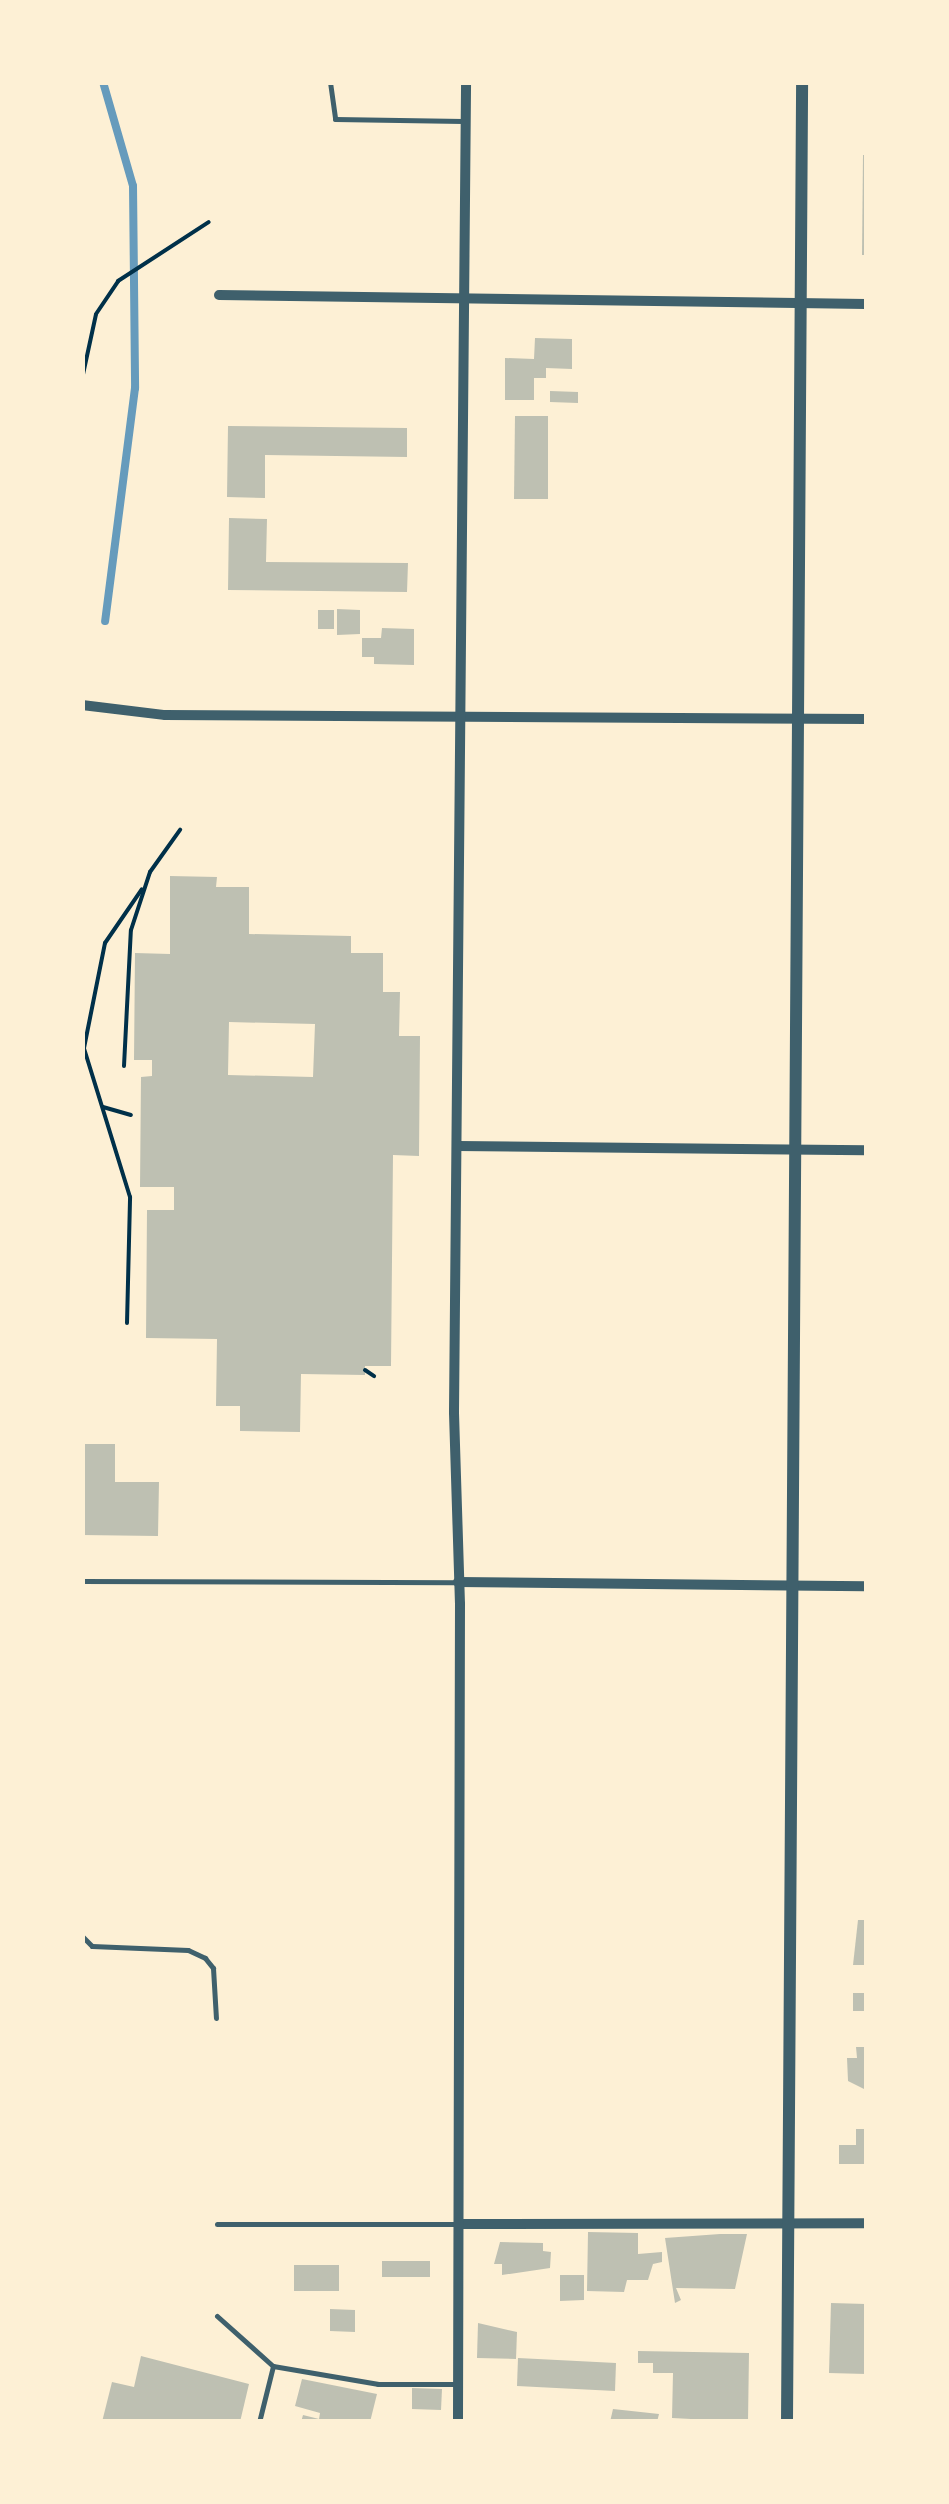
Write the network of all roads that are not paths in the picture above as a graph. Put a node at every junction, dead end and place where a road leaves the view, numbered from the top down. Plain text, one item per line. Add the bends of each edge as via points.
1 (330, 82) edge
2 (466, 82) edge
3 (802, 82) edge
4 (466, 122) junction
5 (218, 296) dead end
6 (463, 298) junction
7 (804, 303) junction
8 (866, 304) edge
9 (82, 705) edge
10 (462, 716) junction
11 (799, 719) junction
12 (866, 720) edge
13 (458, 1146) junction
14 (798, 1149) junction
15 (866, 1150) edge
16 (82, 1581) edge
17 (458, 1582) junction
18 (794, 1585) junction
19 (866, 1586) edge
20 (82, 1936) edge
21 (216, 2018) dead end
22 (866, 2223) edge
23 (217, 2224) dead end
24 (460, 2224) junction
25 (785, 2224) junction
26 (217, 2316) dead end
27 (273, 2366) junction
28 (461, 2384) junction
29 (258, 2422) edge
30 (458, 2422) edge
31 (787, 2422) edge

1 - 4 lane via 335,119
2 - 4 street
3 - 7 street
4 - 6 street
5 - 6 street
6 - 7 street
6 - 10 street
7 - 8 street
7 - 11 street
9 - 10 street via 130,714
10 - 11 street
10 - 13 street
11 - 12 street
11 - 14 street
13 - 14 street
13 - 17 street
14 - 15 street
14 - 18 street
16 - 17 lane
17 - 18 street
17 - 24 street
18 - 19 street
18 - 25 street
20 - 21 lane via 92,1946 188,1950 205,1958 214,1968
22 - 25 street
23 - 24 lane
24 - 25 street
24 - 28 street
25 - 31 street
26 - 27 lane
27 - 28 lane via 378,2384
27 - 29 lane
28 - 30 street

